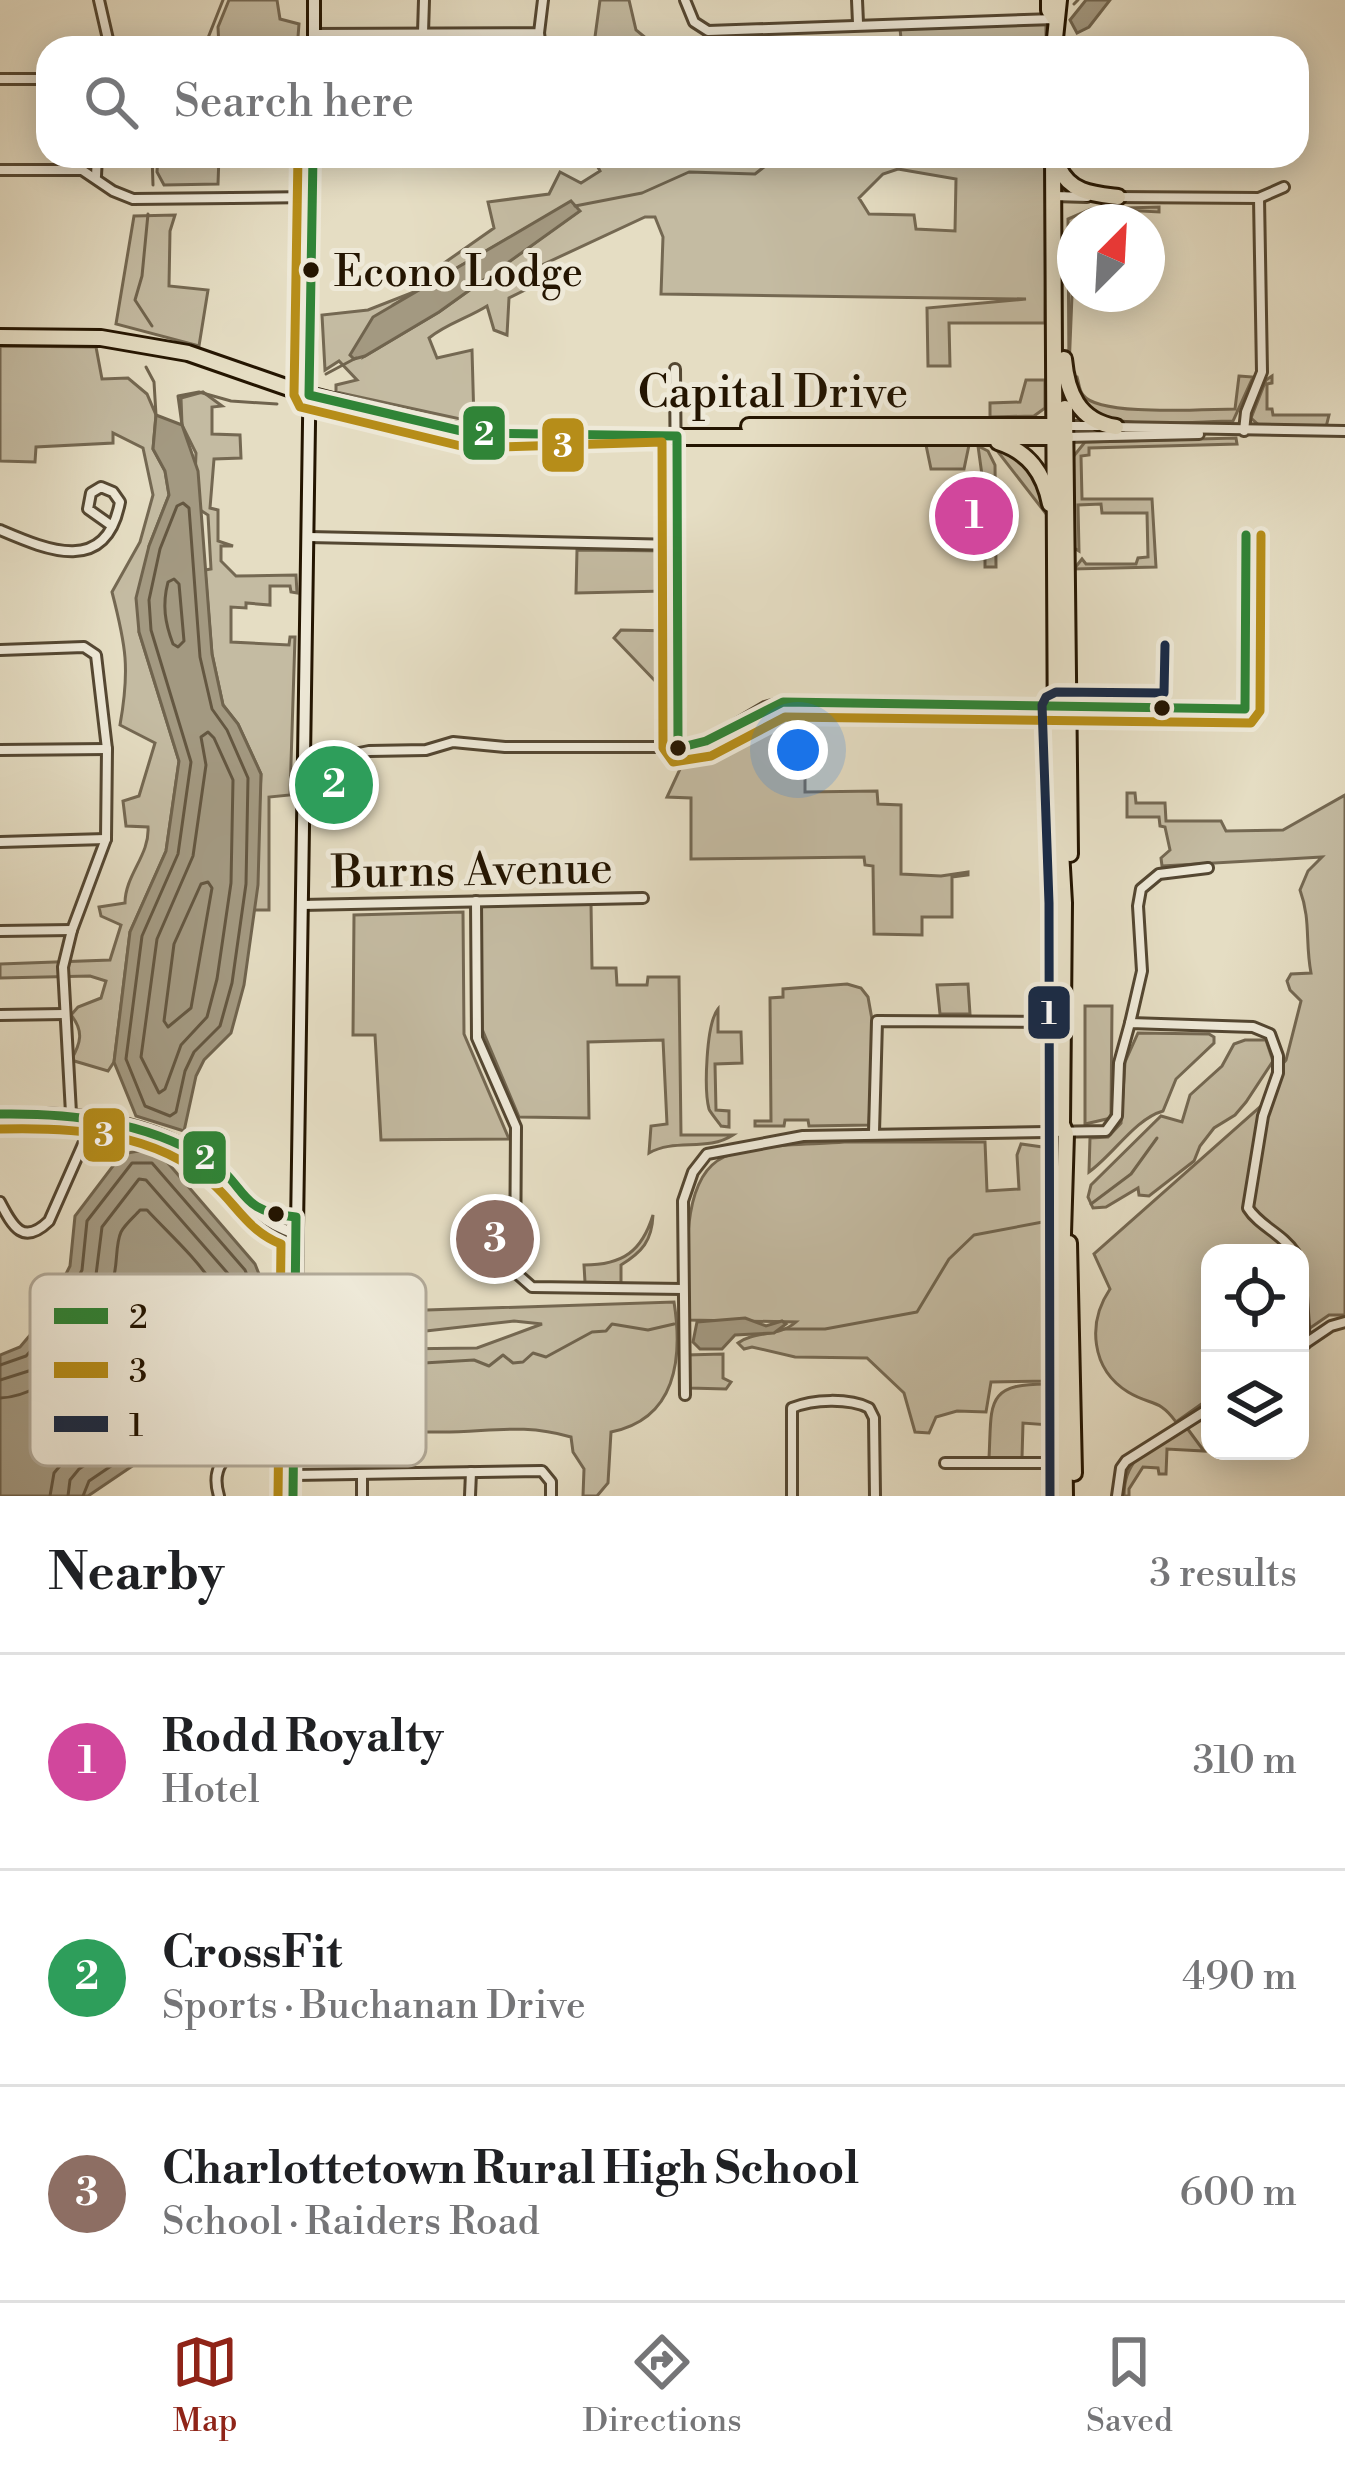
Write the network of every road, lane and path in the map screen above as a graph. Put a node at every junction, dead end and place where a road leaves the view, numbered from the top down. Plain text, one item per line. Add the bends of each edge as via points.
1 (99, 0) edge
2 (314, 0) edge
3 (424, 0) edge
4 (543, 0) edge
5 (686, 0) edge
6 (857, 0) edge
7 (1049, 0) edge
8 (1059, 0) edge
9 (1055, 19) junction
10 (858, 23) junction
11 (539, 32) junction
12 (423, 33) junction
13 (314, 34) joint
14 (107, 36) edge
15 (540, 36) edge
16 (1054, 36) edge
17 (0, 79) edge
18 (36, 79) edge
19 (96, 168) edge
20 (313, 168) edge
21 (1057, 168) edge
22 (1062, 168) edge
23 (0, 170) edge
24 (96, 177) junction
25 (1284, 187) dead end
26 (312, 196) junction
27 (1056, 196) junction
28 (1118, 197) junction
29 (1259, 198) junction
30 (0, 337) edge
31 (1064, 358) junction
32 (675, 368) dead end
33 (309, 395) junction
34 (1116, 427) junction
35 (677, 431) junction
36 (1061, 431) junction
37 (1244, 431) junction
38 (1345, 431) edge
39 (982, 437) junction
40 (112, 526) junction
41 (1055, 527) junction
42 (0, 530) edge
43 (307, 537) junction
44 (678, 545) junction
45 (0, 650) edge
46 (1062, 707) junction
47 (678, 748) junction
48 (107, 749) junction
49 (0, 750) edge
50 (304, 764) junction
51 (106, 839) junction
52 (0, 842) edge
53 (1208, 868) dead end
54 (643, 898) dead end
55 (476, 901) junction
56 (302, 905) junction
57 (72, 930) junction
58 (0, 931) edge
59 (64, 1014) junction
60 (0, 1015) edge
61 (1064, 1022) junction
62 (1130, 1024) junction
63 (71, 1113) junction
64 (0, 1114) edge
65 (96, 1116) junction
66 (874, 1132) junction
67 (1070, 1134) junction
68 (0, 1202) edge
69 (248, 1206) junction
70 (296, 1216) junction
71 (1066, 1228) junction
72 (296, 1234) junction
73 (1288, 1244) edge
74 (296, 1274) edge
75 (683, 1289) junction
76 (1345, 1322) edge
77 (1309, 1342) edge
78 (685, 1395) dead end
79 (1201, 1414) edge
80 (945, 1462) dead end
81 (1064, 1463) junction
82 (223, 1466) edge
83 (294, 1466) edge
84 (471, 1472) junction
85 (362, 1474) junction
86 (294, 1475) junction
87 (218, 1496) edge
88 (293, 1496) edge
89 (362, 1496) edge
90 (470, 1496) edge
91 (550, 1496) edge
92 (792, 1496) edge
93 (875, 1496) edge
94 (1070, 1496) edge
95 (1117, 1496) edge

1 - 14 street
2 - 13 main road
3 - 12 street
4 - 11 street
5 - 10 street via 694,22 708,31
6 - 10 street
7 - 9 main road
8 - 9 main road
9 - 10 street
9 - 16 main road
11 - 12 street
11 - 15 street
12 - 13 street
17 - 18 street
19 - 24 street
20 - 26 main road
21 - 27 main road
22 - 28 main road via 1084,193
23 - 24 street via 75,169
24 - 26 street via 133,199
25 - 29 street
26 - 33 main road
27 - 28 street
27 - 31 main road
27 - 36 main road
28 - 29 street
29 - 37 street via 1262,372
30 - 33 main road, Capital Drive via 101,338 188,353
31 - 34 main road via 1071,398 1097,422
31 - 36 main road
32 - 35 street
33 - 35 main road, Capital Drive via 480,433
33 - 43 main road
34 - 36 street
34 - 37 street
35 - 36 main road, Capital Drive
35 - 39 main road, Capital Drive
35 - 44 street
36 - 37 street
36 - 39 main road, Capital Drive
36 - 41 main road
36 - 46 main road
37 - 38 street
39 - 41 main road via 1018,450 1037,469
40 - 40 street via 118,496 96,489 88,509
40 - 42 street via 96,546 71,554
41 - 46 main road
43 - 44 street
43 - 50 main road
44 - 47 street
45 - 48 street via 85,647 96,655
46 - 47 street via 783,702 697,747
46 - 61 main road
46 - 67 main road
47 - 50 street via 453,742
48 - 49 street
48 - 51 street
50 - 56 main road
51 - 52 street
51 - 57 street
53 - 62 street via 1159,874 1141,889 1142,971
54 - 55 street, Burns Avenue
55 - 56 street, Burns Avenue
55 - 75 street via 477,1038 516,1126 515,1272 532,1287
56 - 70 main road
57 - 58 street
57 - 59 street
59 - 60 street
59 - 63 street
61 - 66 street via 877,1021
61 - 67 main road via 1062,1124
62 - 67 street via 1115,1122 1100,1133
62 - 73 street via 1270,1034 1278,1073 1248,1212
63 - 64 street
63 - 65 street
65 - 68 street via 37,1232 14,1230
65 - 69 street via 214,1164
66 - 67 street
66 - 75 street via 706,1154 683,1202
67 - 71 main road
69 - 70 street
69 - 72 street
70 - 72 main road
71 - 81 main road
71 - 94 main road via 1073,1268
72 - 74 main road
75 - 78 street
76 - 77 street
79 - 95 street via 1126,1461
80 - 81 street
81 - 94 main road
82 - 87 street
83 - 86 main road
84 - 85 street
84 - 90 street
84 - 91 street via 542,1471
85 - 86 street
85 - 89 street
86 - 88 main road
92 - 93 street via 792,1408 854,1402 874,1418

